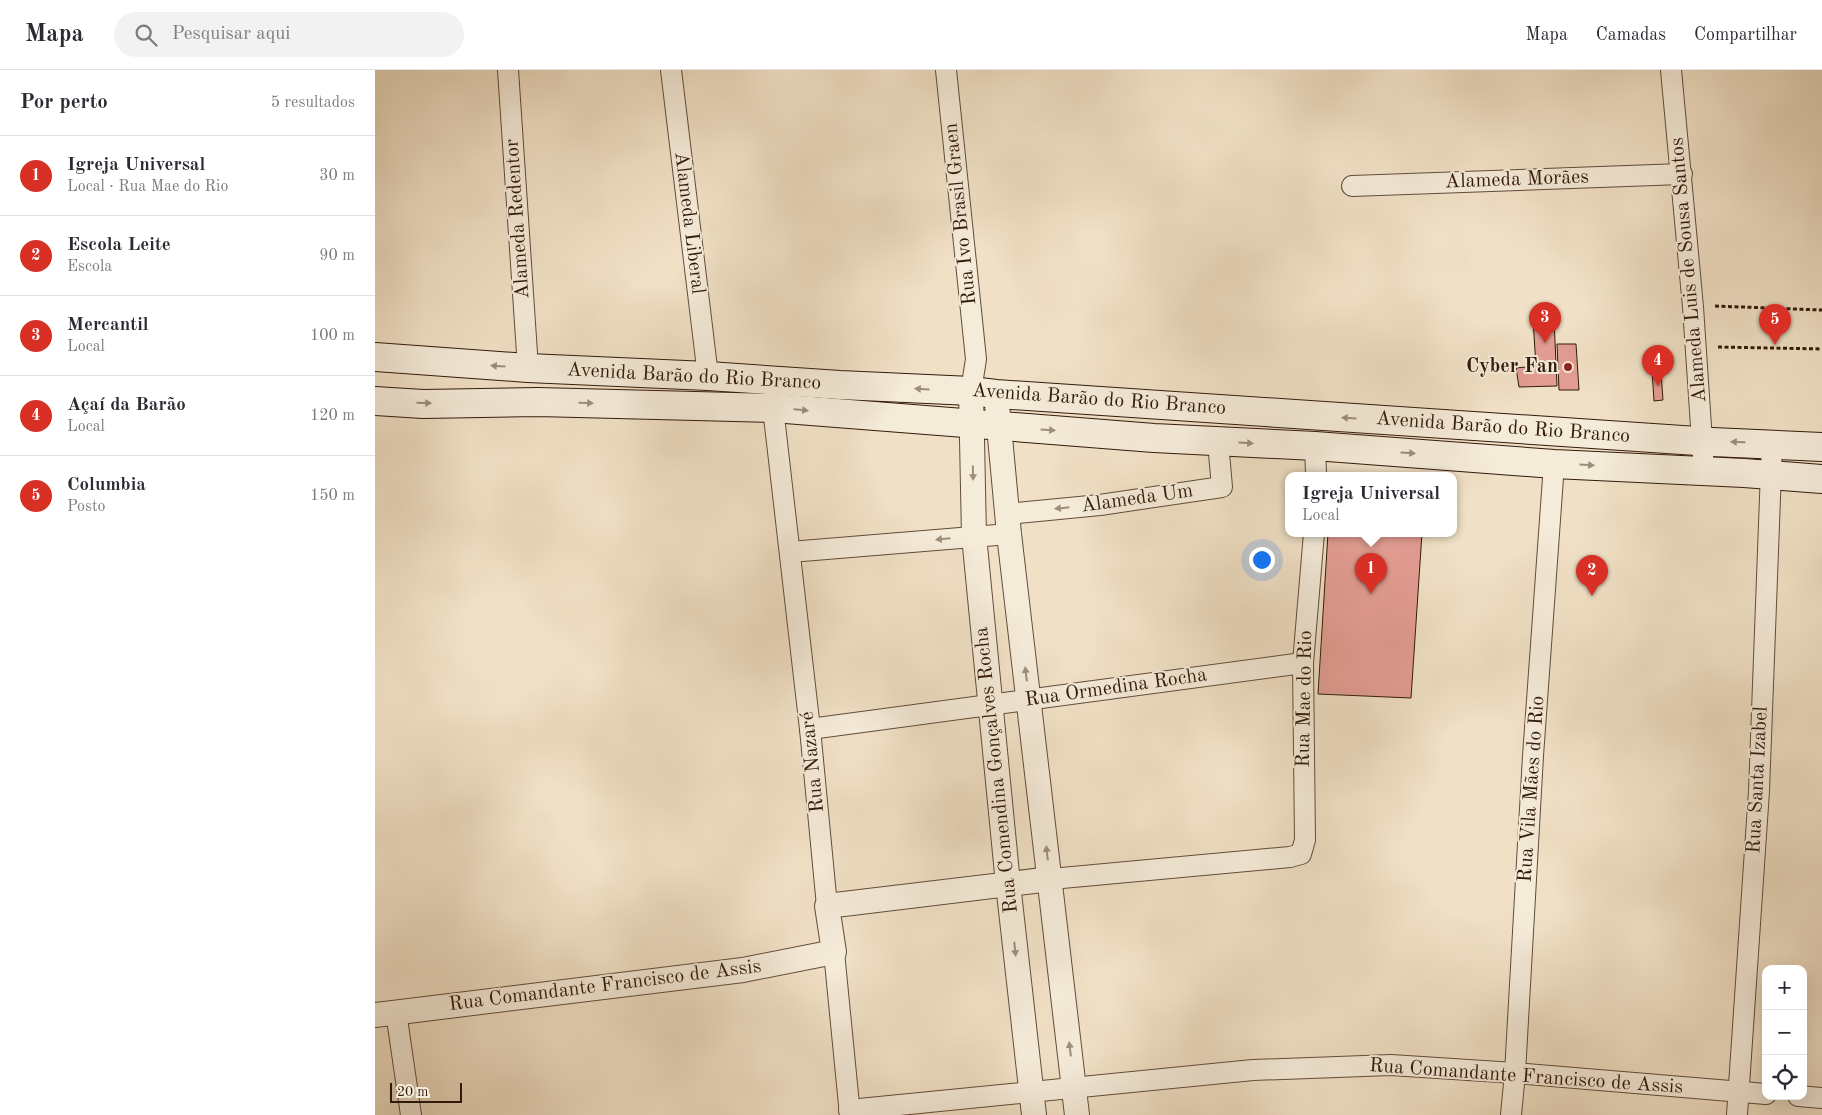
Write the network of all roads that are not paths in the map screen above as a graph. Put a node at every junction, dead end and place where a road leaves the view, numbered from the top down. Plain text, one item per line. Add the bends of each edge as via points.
1 (508, 70) edge
2 (671, 70) edge
3 (947, 70) edge
4 (1671, 70) edge
5 (1682, 174) junction
6 (1352, 186) dead end
7 (375, 357) edge
8 (528, 368) junction
9 (708, 376) junction
10 (983, 393) junction
11 (375, 401) edge
12 (773, 408) junction
13 (972, 425) junction
14 (1000, 427) junction
15 (1702, 441) junction
16 (1218, 442) junction
17 (1772, 444) junction
18 (1315, 446) junction
19 (1822, 447) edge
20 (1554, 464) junction
21 (1704, 471) junction
22 (1316, 472) edge
23 (1772, 476) junction
24 (1822, 479) edge
25 (1008, 524) junction
26 (974, 536) junction
27 (1314, 537) edge
28 (790, 552) junction
29 (1303, 663) junction
30 (1029, 699) junction
31 (991, 704) junction
32 (810, 729) junction
33 (1051, 879) junction
34 (1008, 884) junction
35 (827, 906) junction
36 (834, 952) junction
37 (386, 1014) edge
38 (1515, 1073) junction
39 (1075, 1088) junction
40 (1031, 1091) junction
41 (1739, 1092) junction
42 (1762, 1094) edge
43 (1807, 1097) edge
44 (1822, 1098) edge
45 (850, 1113) edge
46 (411, 1115) edge
47 (1034, 1115) edge
48 (1077, 1115) edge
49 (1511, 1115) edge
50 (1737, 1115) edge

1 - 8 street, Alameda Redentor
2 - 9 street, Alameda Liberal
3 - 10 street, Rua Ivo Brasil Graen via 976,358
4 - 5 street, Alameda Luis de Sousa Santos
5 - 6 street, Alameda Morães
5 - 15 street, Alameda Luis de Sousa Santos
8 -> 7 main road, Avenida Barão do Rio Branco
8 - 9 main road, Avenida Barão do Rio Branco
10 -> 9 main road, Avenida Barão do Rio Branco
10 - 13 street, Rua Comendina Gonçalves Rocha
10 - 14 street, Rua Comendina Gonçalves Rocha
15 -> 10 main road, Avenida Barão do Rio Branco
11 -> 12 main road, Avenida Barão do Rio Branco
12 -> 13 main road, Avenida Barão do Rio Branco
12 - 28 street, Rua Nazaré
13 - 14 main road, Avenida Barão do Rio Branco
13 -> 26 street, Rua Comendina Gonçalves Rocha
14 -> 16 main road, Avenida Barão do Rio Branco
14 - 25 street, Rua Comendina Gonçalves Rocha
17 -> 15 main road, Avenida Barão do Rio Branco
15 - 21 street, Alameda Luis de Sousa Santos
16 -> 18 main road, Avenida Barão do Rio Branco
16 -> 25 street, Alameda Um via 1221,487 1100,504
17 - 19 main road, Avenida Barão do Rio Branco
17 - 23 street, Rua Santa Izabel
18 -> 20 main road, Avenida Barão do Rio Branco
18 - 22 street
20 -> 21 main road, Avenida Barão do Rio Branco
20 - 38 street, Rua Vila Mães do Rio
21 - 23 main road, Avenida Barão do Rio Branco
23 - 24 main road, Avenida Barão do Rio Branco
23 - 41 street, Rua Santa Izabel via 1759,791
25 - 26 street, Alameda Um
30 -> 25 street, Rua Comendina Gonçalves Rocha
26 -> 28 street, Alameda Um
26 - 31 street, Rua Comendina Gonçalves Rocha
27 - 29 street, Rua Mae do Rio
28 - 32 street, Rua Nazaré
29 - 30 street, Rua Ormedina Rocha
29 - 33 street, Rua Mae do Rio via 1305,840 1301,854
30 - 31 street, Rua Ormedina Rocha
33 -> 30 street, Rua Comendina Gonçalves Rocha
31 - 32 street, Rua Ormedina Rocha
31 - 34 street, Rua Comendina Gonçalves Rocha
32 - 35 street, Rua Nazaré
33 - 34 street
39 -> 33 street, Rua Comendina Gonçalves Rocha
34 - 35 street
34 -> 40 street, Rua Comendina Gonçalves Rocha
35 - 36 street, Rua Nazaré
36 - 37 street, Rua Comandante Francisco de Assis via 743,970
36 - 45 street, Rua Nazaré
37 - 46 street
38 - 39 street, Rua Comandante Francisco de Assis via 1391,1065 1253,1070
38 - 41 street, Rua Comandante Francisco de Assis
38 - 49 street, Rua Vila Mães do Rio
39 - 40 street, Rua Comandante Francisco de Assis
39 - 48 street, Rua Comendina Gonçalves Rocha
40 - 45 street, Rua Comandante Francisco de Assis
40 - 47 street, Rua Comendina Gonçalves Rocha
41 - 42 street, Rua Comandante Francisco de Assis
41 - 50 street, Rua Santa Izabel
43 - 44 street

